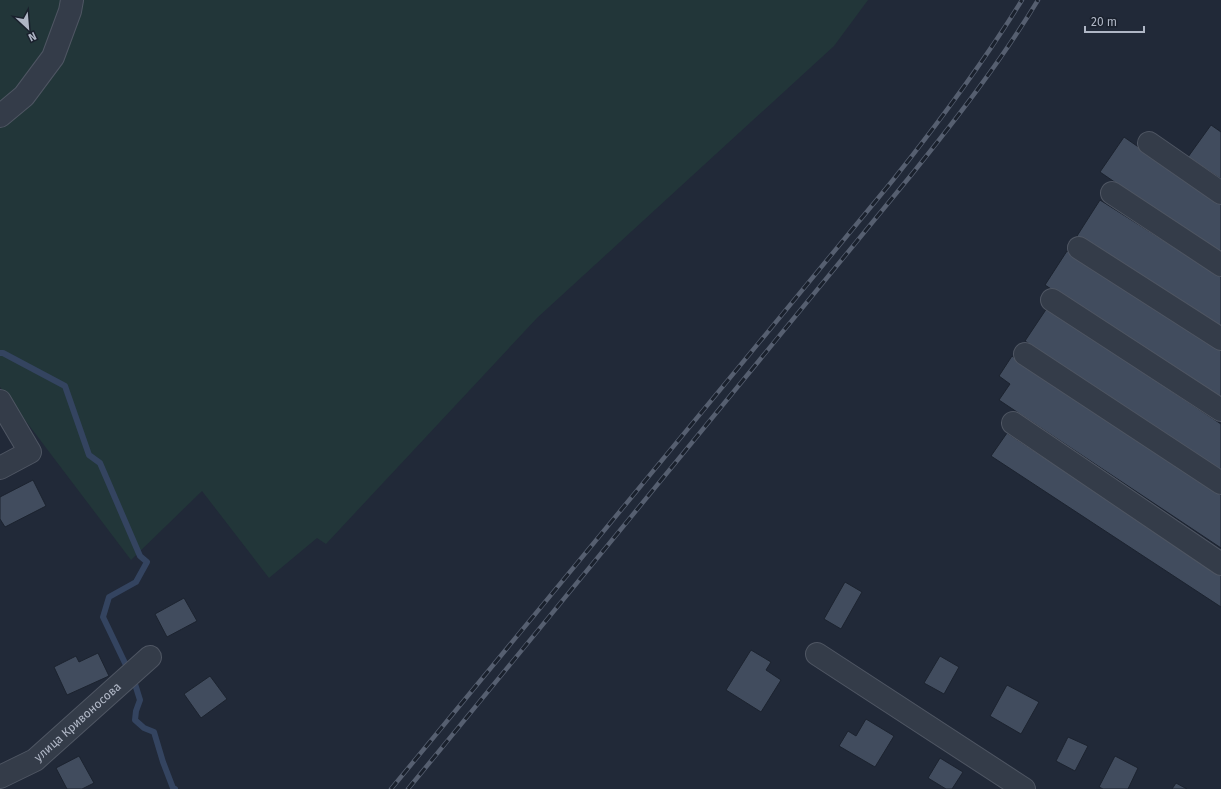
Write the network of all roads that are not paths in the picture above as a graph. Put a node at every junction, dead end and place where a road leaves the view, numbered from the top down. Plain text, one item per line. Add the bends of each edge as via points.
1 (72, 0) edge
2 (0, 116) edge
3 (1149, 143) dead end
4 (1112, 193) dead end
5 (1221, 193) edge
6 (1079, 248) dead end
7 (1221, 265) edge
8 (1052, 300) dead end
9 (1221, 339) edge
10 (1025, 354) dead end
11 (0, 401) edge
12 (1221, 410) edge
13 (1013, 423) dead end
14 (0, 468) edge
15 (1221, 483) edge
16 (1221, 564) edge
17 (817, 654) dead end
18 (150, 658) dead end
19 (0, 778) edge
20 (1015, 786) edge

1 - 2 street via 52,57 24,96
3 - 5 street
4 - 7 street
6 - 9 street
8 - 12 street
10 - 15 street
11 - 14 street via 30,452
13 - 16 street
17 - 20 street
18 - 19 street, улица Кривоносова via 35,760

